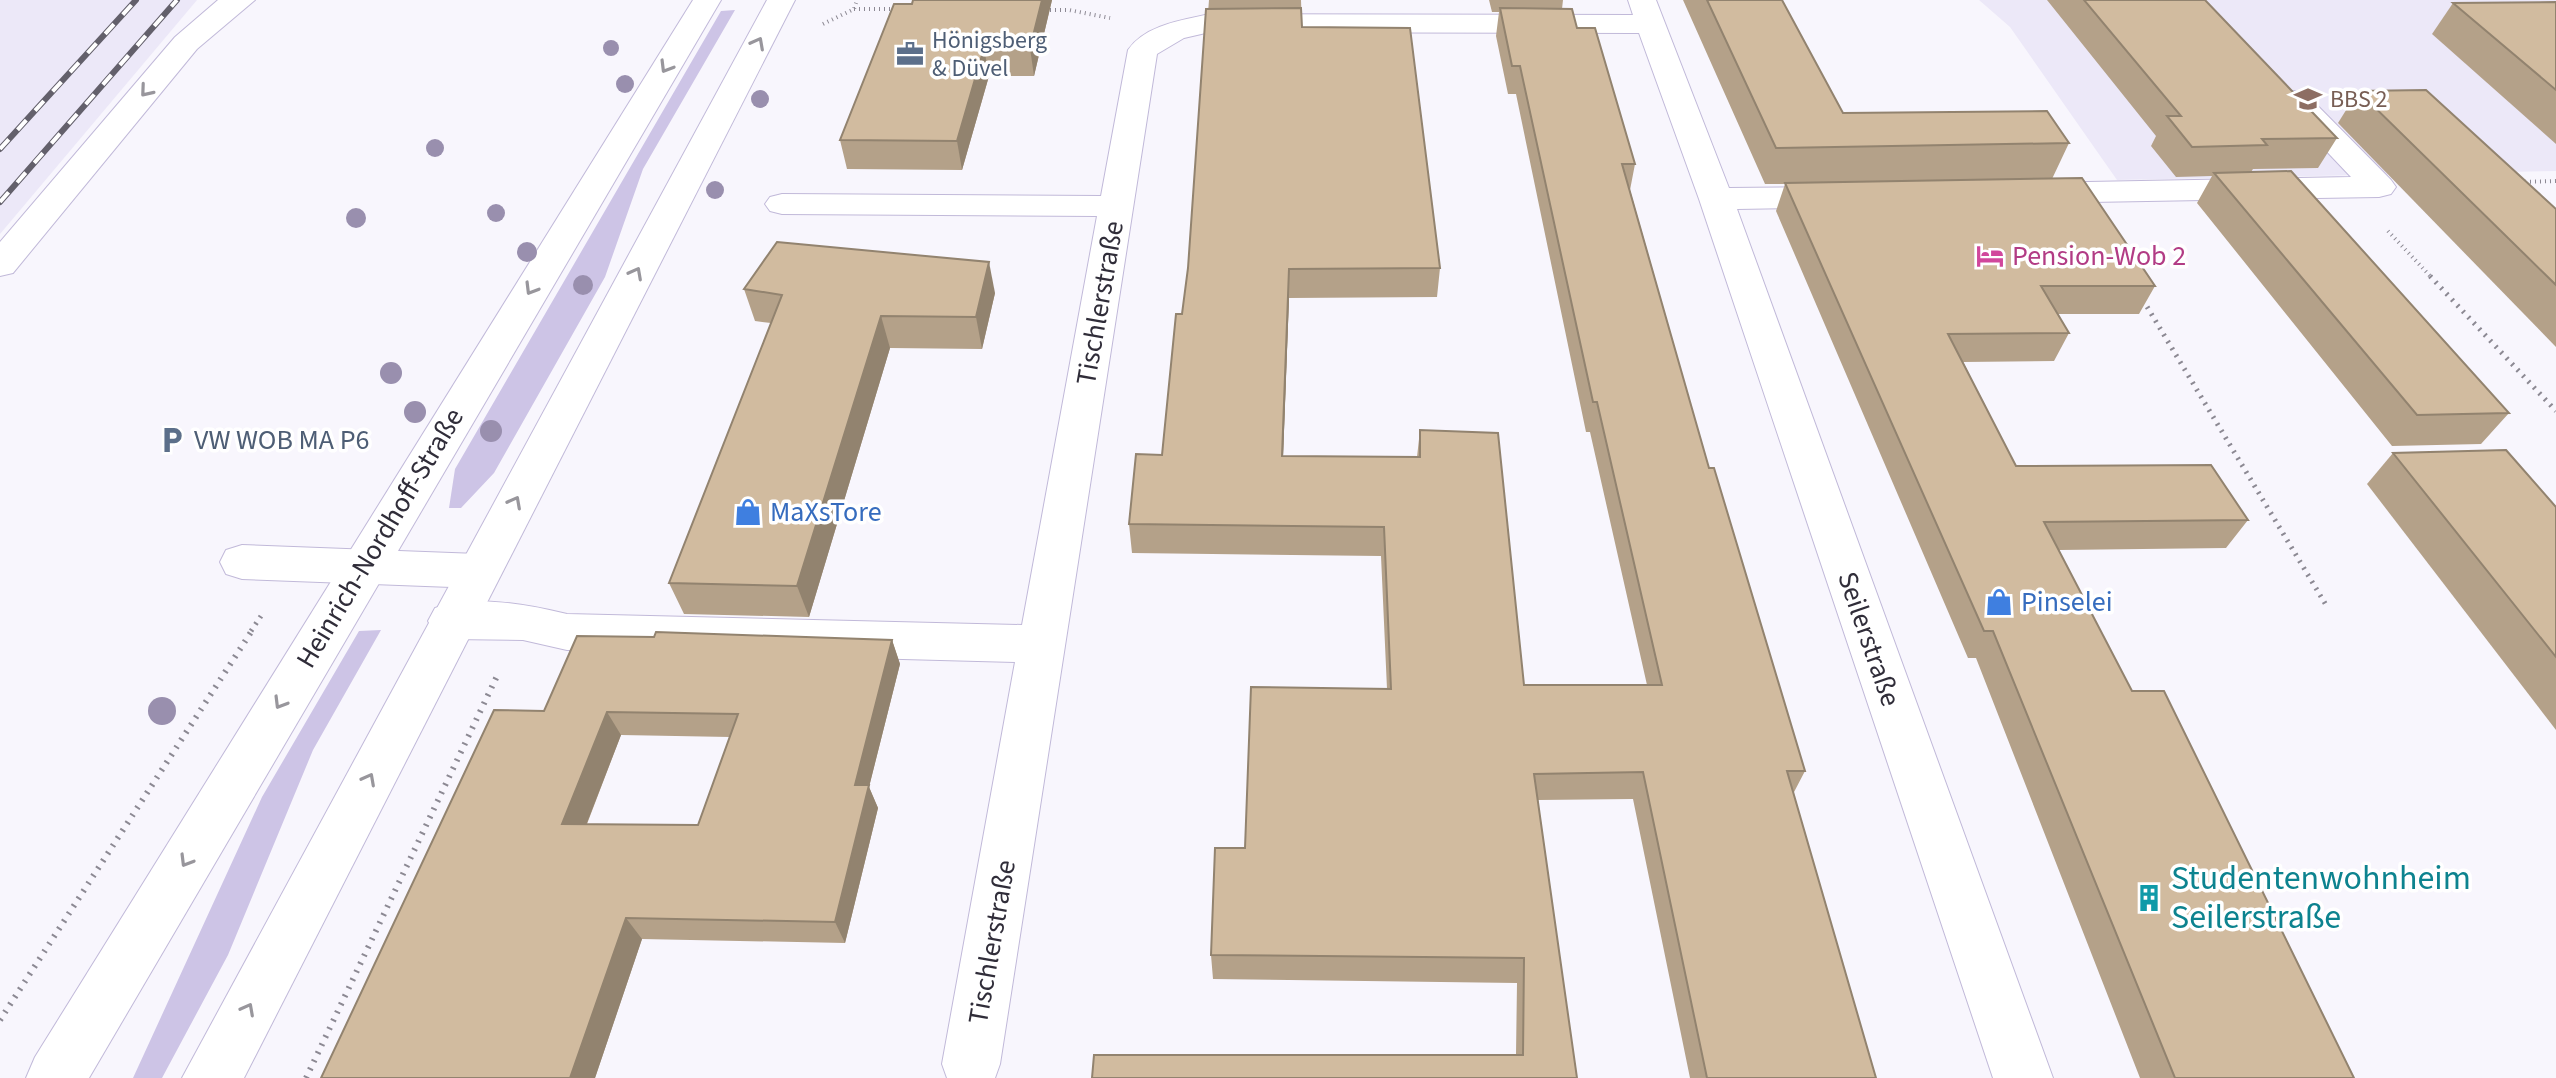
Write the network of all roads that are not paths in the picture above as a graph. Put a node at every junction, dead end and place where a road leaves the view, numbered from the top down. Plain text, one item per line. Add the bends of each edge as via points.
1 (241, 0) edge
2 (707, 0) edge
3 (781, 0) edge
4 (1647, 12) edge
5 (2269, 74) edge
6 (2010, 194) edge
7 (1871, 196) edge
8 (1716, 199) junction
9 (782, 204) dead end
10 (1117, 206) junction
11 (0, 265) edge
12 (242, 562) dead end
13 (362, 566) junction
14 (478, 571) junction
15 (451, 621) junction
16 (1042, 644) junction
17 (971, 1064) dead end
18 (56, 1078) edge
19 (212, 1078) edge
20 (2023, 1078) edge

1 -> 11 street via 224,6 200,35 186,43
2 -> 13 street, Heinrich-Nordhoff-Straße
14 -> 3 street
4 - 8 street, Seilerstraße
4 - 10 street, Tischlerstraße via 1210,23 1174,31 1143,50
5 - 6 street via 2363,187
7 - 8 street
8 - 20 street, Seilerstraße
9 - 10 street
10 - 16 street, Tischlerstraße
12 - 13 street
13 - 14 street
13 -> 18 street, Heinrich-Nordhoff-Straße
14 - 15 street
15 - 16 street via 523,622 567,632
19 -> 15 street
16 - 17 street, Tischlerstraße

